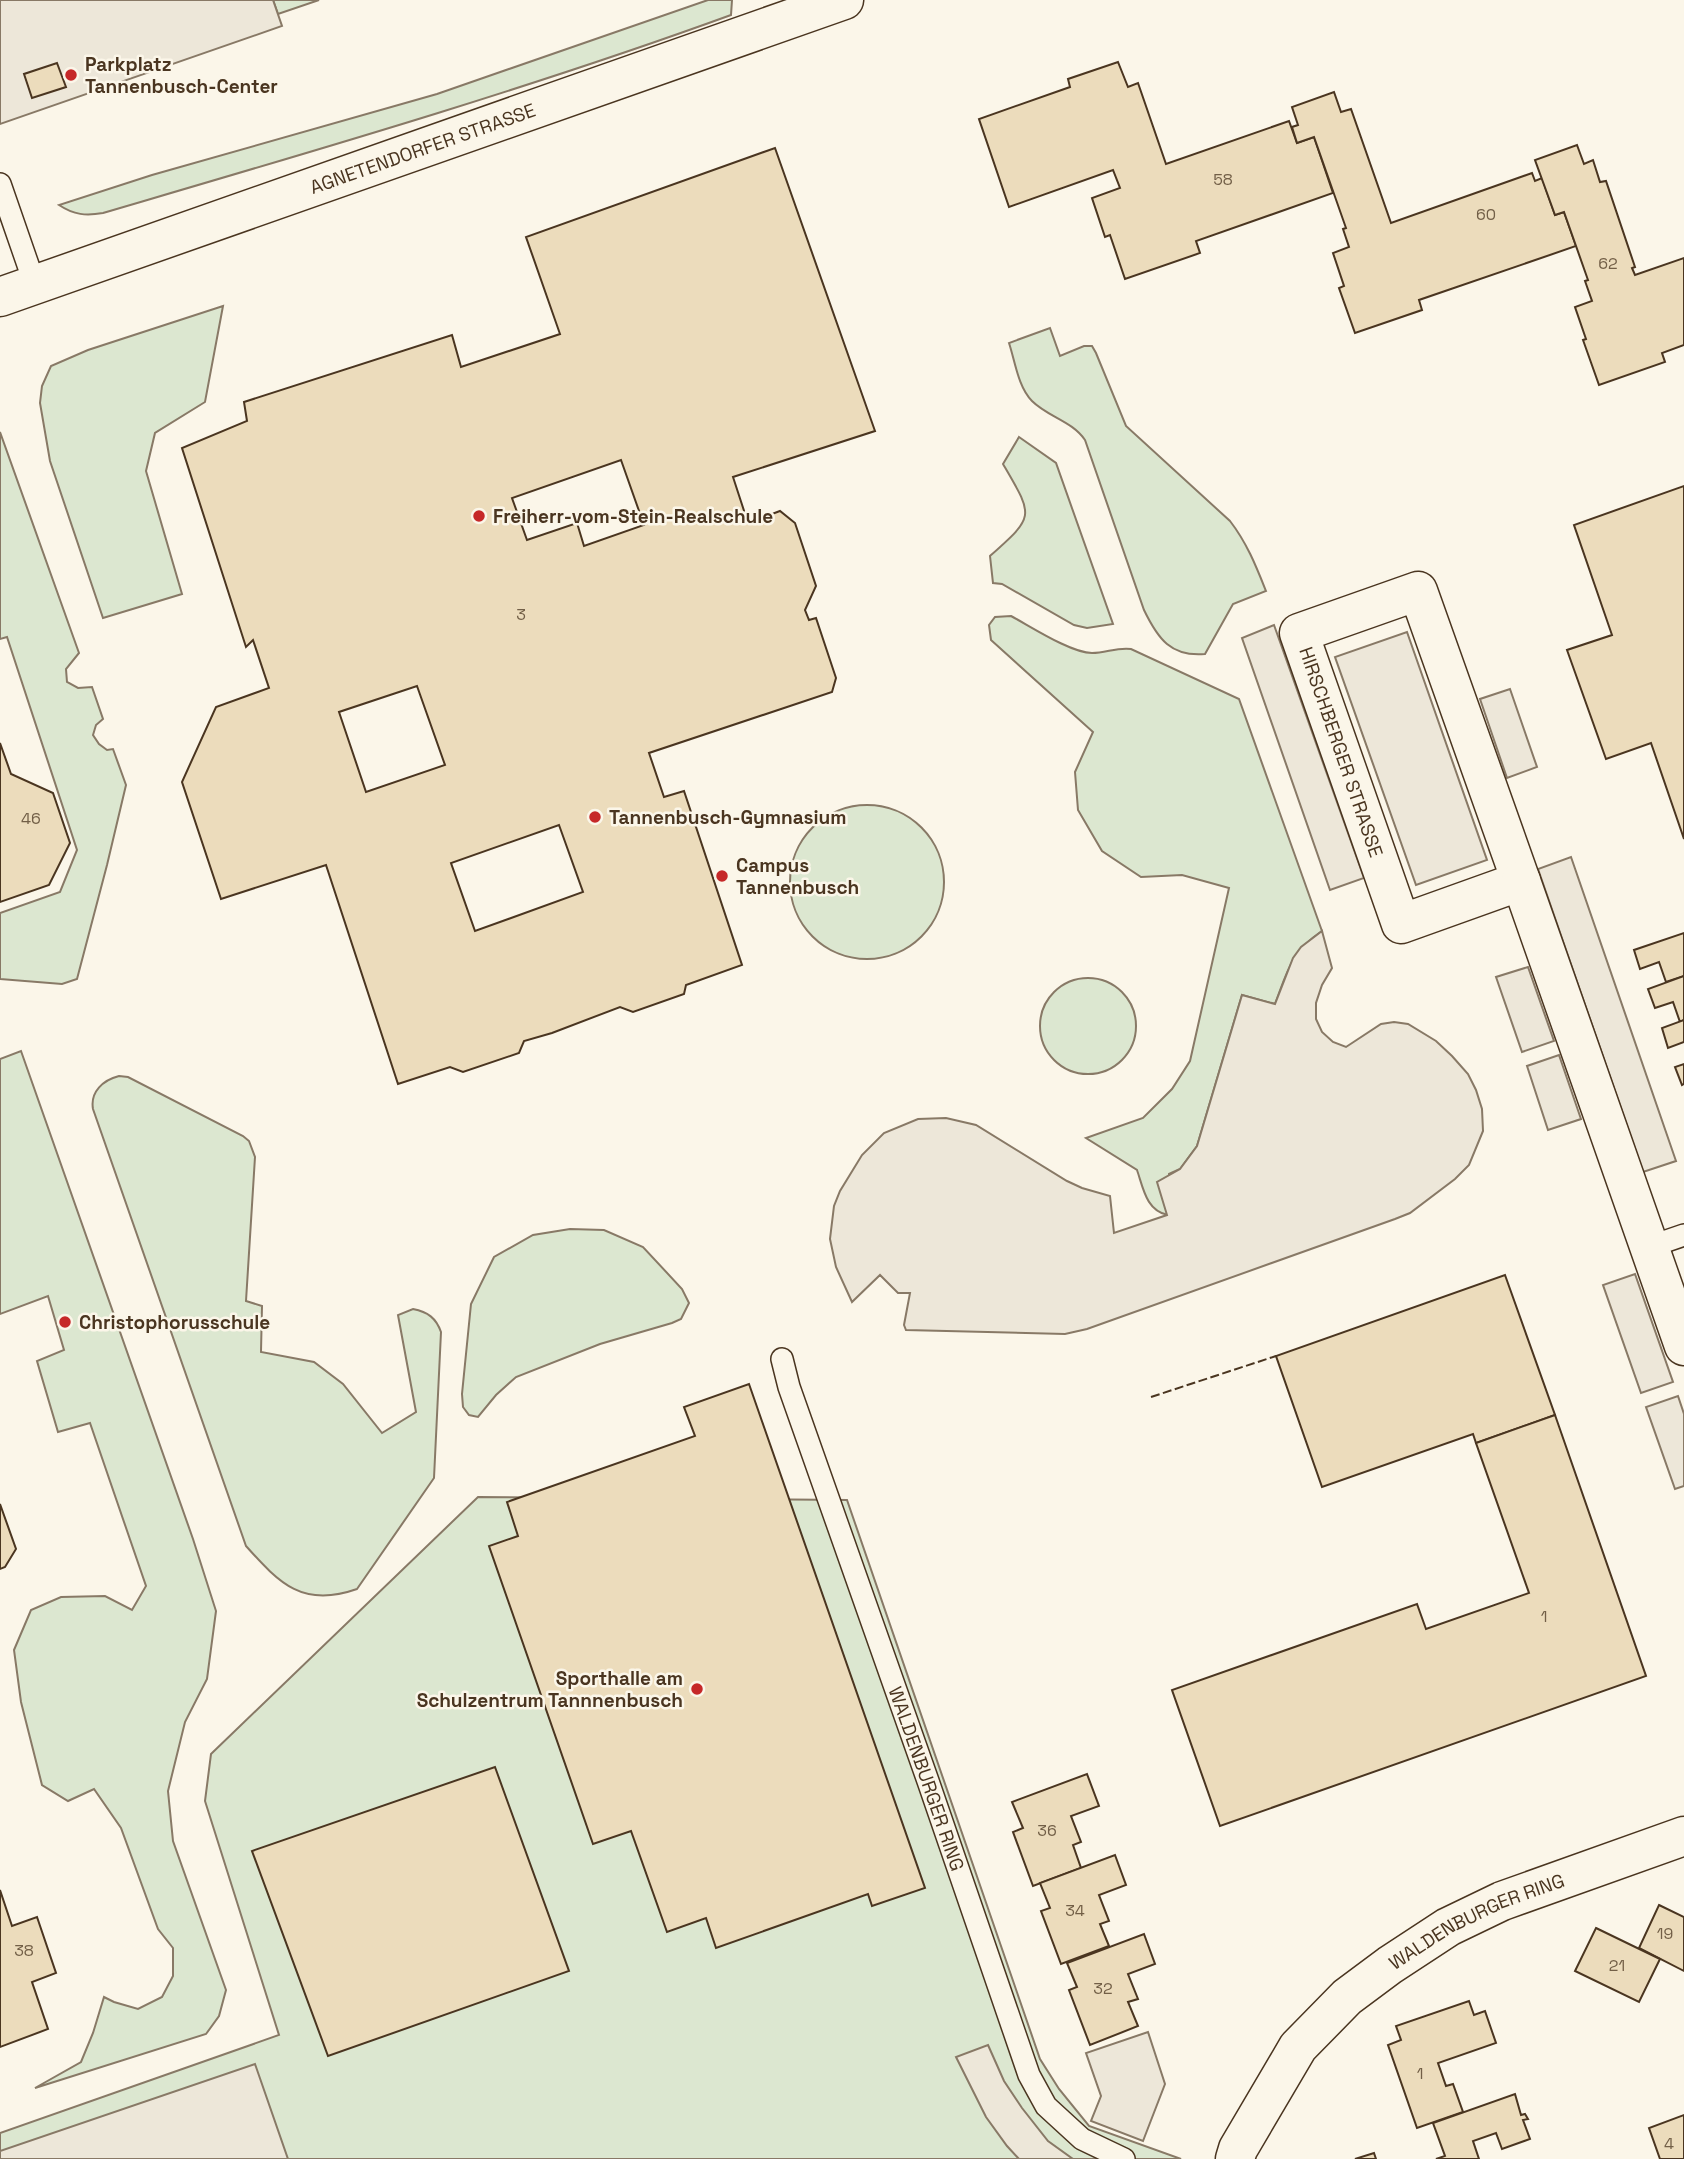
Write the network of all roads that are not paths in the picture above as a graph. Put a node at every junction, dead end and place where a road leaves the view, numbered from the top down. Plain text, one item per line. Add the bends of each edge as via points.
1 (844, 0) edge
2 (0, 184) edge
3 (17, 291) edge
4 (1521, 881) junction
5 (1667, 1241) edge
6 (1684, 1346) edge
7 (782, 1359) dead end
8 (1684, 1836) edge
9 (1124, 2159) edge
10 (1235, 2159) edge

1 - 3 street, AGNETENDORFER STRASSE
2 - 3 lane
4 - 4 street, HIRSCHBERGER STRASSE via 1418,591 1299,633 1401,924
4 - 5 street, HIRSCHBERGER STRASSE
5 - 6 street, HIRSCHBERGER STRASSE
7 - 9 lane, WALDENBURGER RING via 1028,2075 1046,2106 1082,2139
8 - 10 street, WALDENBURGER RING via 1502,1900 1448,1927 1390,1965 1347,1997 1298,2047

